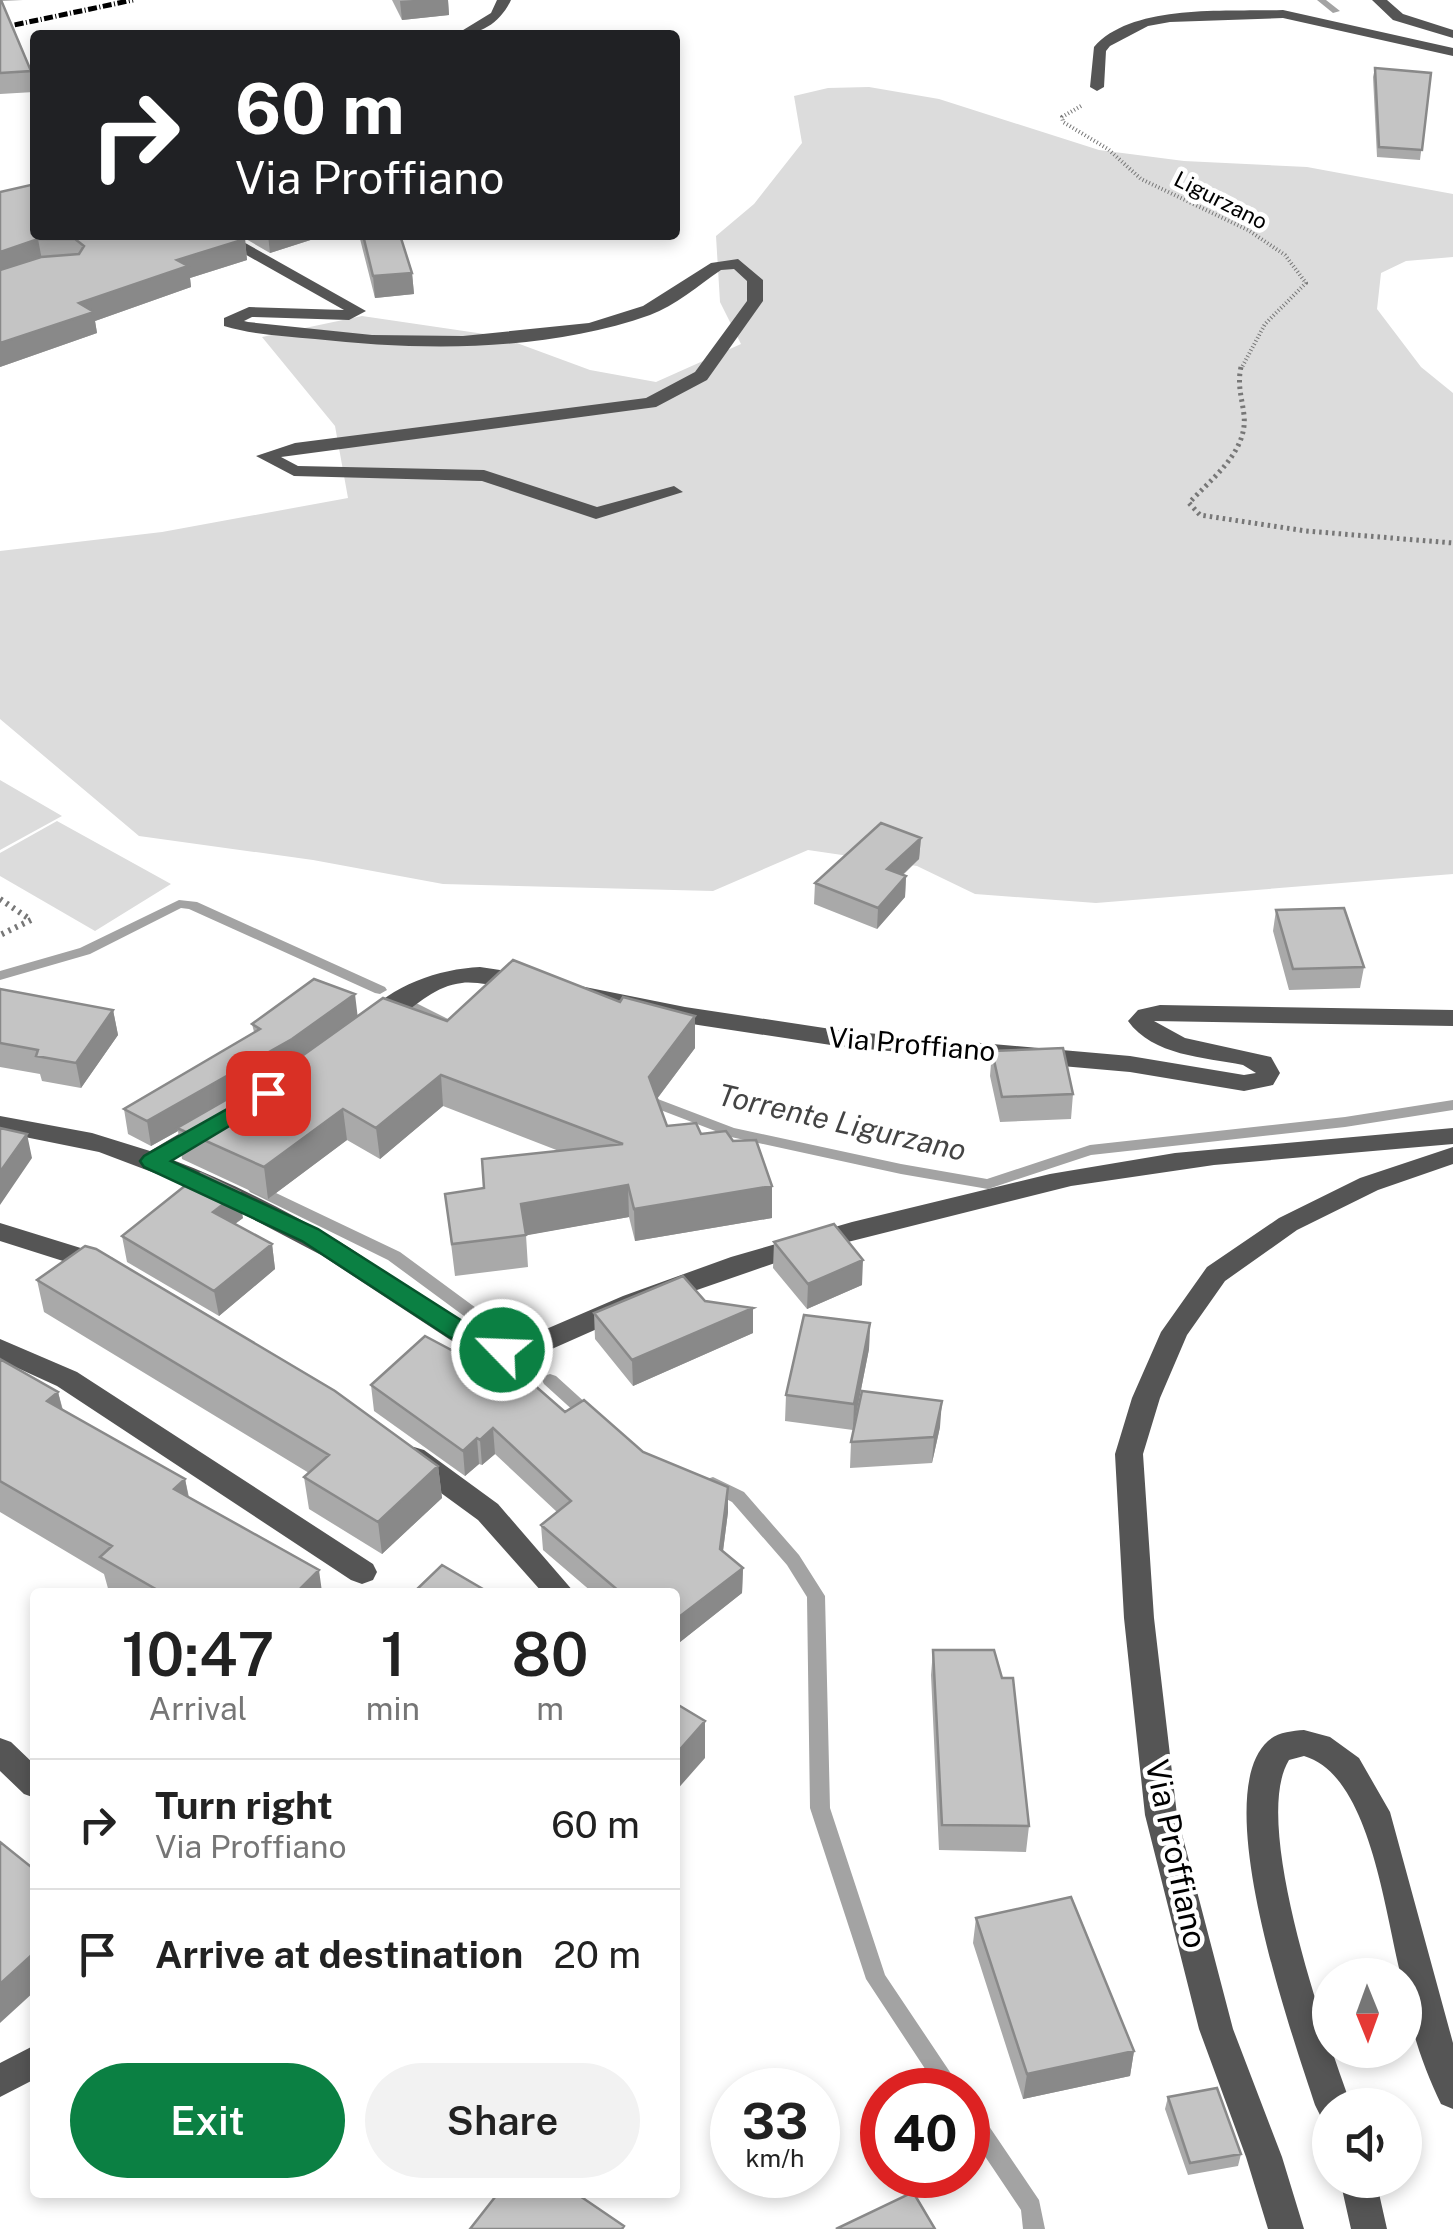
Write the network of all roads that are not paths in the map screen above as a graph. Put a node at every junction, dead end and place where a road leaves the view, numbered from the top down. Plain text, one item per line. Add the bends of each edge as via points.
1 (504, 0) edge
2 (1379, 0) edge
3 (470, 30) edge
4 (1453, 36) edge
5 (1383, 38) junction
6 (1453, 52) edge
7 (1098, 88) road end
8 (228, 240) edge
9 (674, 492) dead end
10 (1453, 1018) edge
11 (345, 1043) edge
12 (231, 1115) edge
13 (0, 1124) edge
14 (1453, 1136) edge
15 (1453, 1155) edge
16 (152, 1161) junction
17 (0, 1232) edge
18 (130, 1281) edge
19 (0, 1349) edge
20 (396, 1446) edge
21 (362, 1572) dead end
22 (555, 1588) edge
23 (0, 1751) edge
24 (30, 1780) edge
25 (30, 2065) edge
26 (0, 2081) edge
27 (1327, 2088) edge
28 (1453, 2093) edge
29 (1362, 2198) edge
30 (1286, 2229) edge
31 (1369, 2229) edge

1 - 3 street via 496,15
2 - 4 street via 1398,17
4 - 5 street
5 - 6 street
5 - 7 street via 1283,14 1144,23 1112,36 1099,50
8 - 9 street via 358,311 250,312 230,322 372,340 463,341 591,328 649,310 717,266 738,264 755,280 754,301 701,376 650,403 265,456 294,472 484,476 596,513
10 - 11 street, Via Proffiano via 1160,1013 1140,1022 1168,1041 1250,1058 1266,1068 1264,1079 1244,1083 1130,1064 826,1037 482,972 459,974 406,996
12 - 16 street
13 - 16 street
14 - 16 street via 1130,1167 878,1222 704,1272 513,1351 475,1340 310,1235
15 - 30 street, Via Proffiano via 1368,1184 1288,1224 1216,1274 1175,1332 1129,1454 1138,1618 1161,1815 1216,2029
17 - 18 street via 96,1260
19 - 21 street via 66,1379
20 - 22 street via 488,1512
23 - 24 street
25 - 26 street
27 - 28 street via 1280,1934 1267,1851 1269,1761 1286,1744 1300,1742 1332,1752 1345,1764 1381,1828
29 - 31 street

